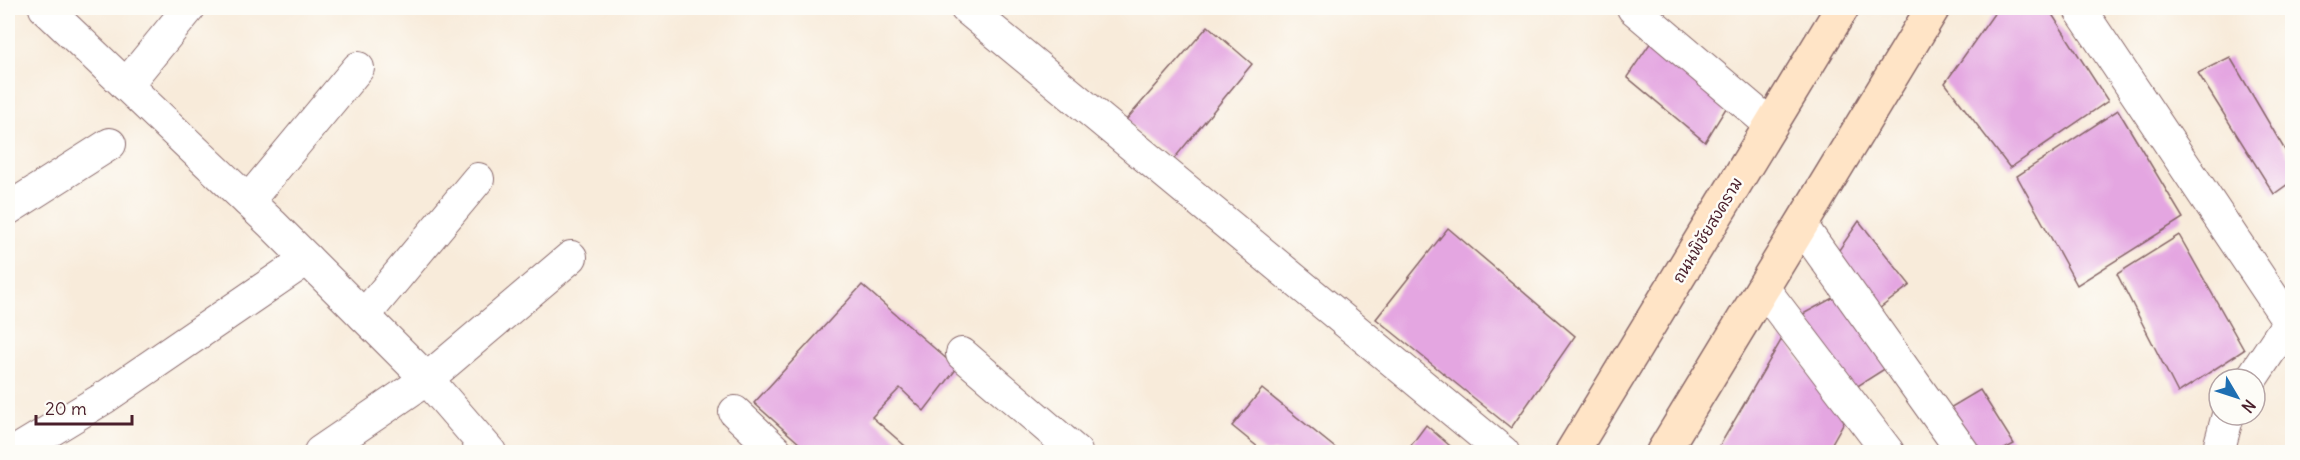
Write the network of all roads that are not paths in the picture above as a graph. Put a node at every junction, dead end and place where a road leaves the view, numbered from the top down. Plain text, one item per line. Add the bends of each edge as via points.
1 (45, 8) edge
2 (189, 8) edge
3 (966, 8) edge
4 (1633, 8) edge
5 (1842, 8) edge
6 (1933, 8) edge
7 (2079, 8) edge
8 (358, 68) dead end
9 (126, 85) junction
10 (1771, 125) junction
11 (110, 144) dead end
12 (478, 179) dead end
13 (248, 201) junction
14 (10, 204) edge
15 (1801, 225) junction
16 (571, 257) dead end
17 (307, 259) junction
18 (1763, 288) junction
19 (363, 316) junction
20 (2291, 324) edge
21 (962, 354) dead end
22 (2259, 367) edge
23 (427, 379) junction
24 (735, 412) dead end
25 (2225, 427) edge
26 (15, 453) edge
27 (320, 453) edge
28 (490, 453) edge
29 (777, 453) edge
30 (1076, 453) edge
31 (1503, 453) edge
32 (1572, 453) edge
33 (1663, 453) edge
34 (1888, 453) edge
35 (1963, 453) edge
36 (2218, 453) edge

1 - 9 street
2 - 9 street
3 - 31 street
4 - 10 street
5 - 10 main road, ถนนพิชัยสงคราม
6 - 15 main road
7 - 20 street
8 - 13 street
9 - 13 street
10 - 32 main road, ถนนพิชัยสงคราม
11 - 14 street
12 - 19 street
13 - 17 street
15 - 18 main road
15 - 35 street
16 - 23 street
17 - 19 street
17 - 26 street via 104,398
18 - 33 main road
18 - 34 street
19 - 23 street
20 - 22 street
21 - 30 street
23 - 27 street
23 - 28 street
24 - 29 street
25 - 36 street

